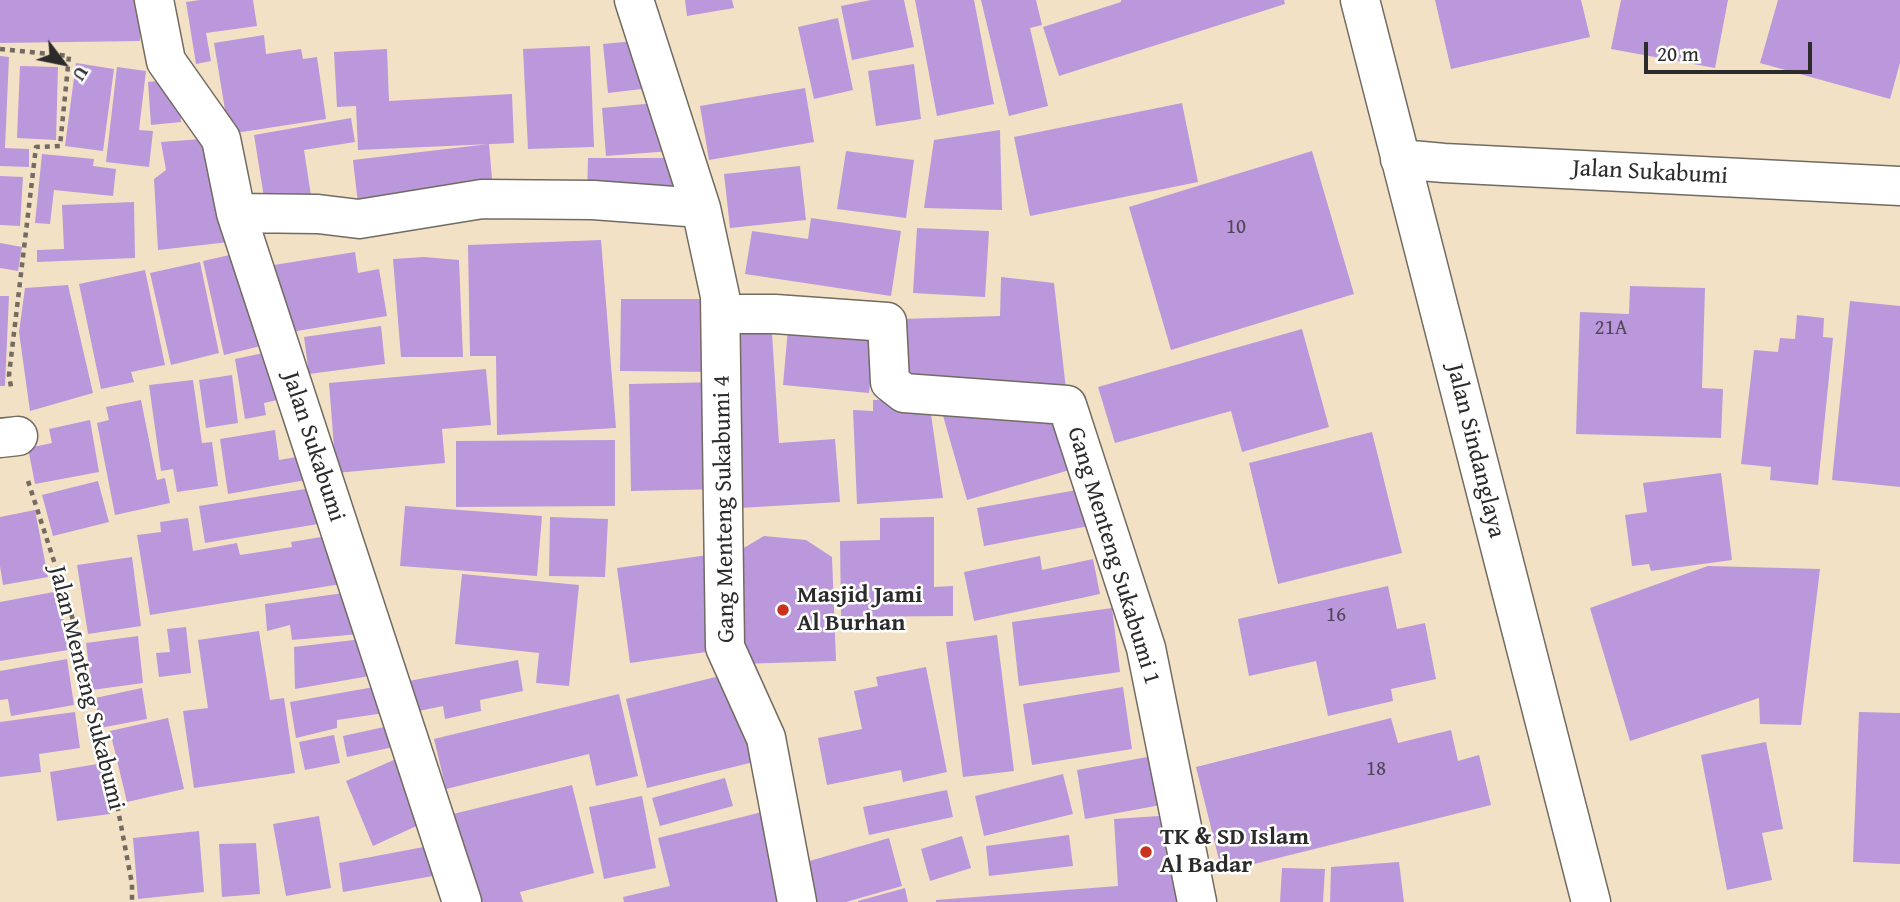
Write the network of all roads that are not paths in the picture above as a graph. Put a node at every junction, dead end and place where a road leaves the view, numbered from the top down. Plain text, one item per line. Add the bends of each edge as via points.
1 (154, 0) edge
2 (634, 0) edge
3 (1360, 0) edge
4 (1400, 159) junction
5 (1900, 186) edge
6 (701, 208) junction
7 (236, 213) junction
8 (721, 314) junction
9 (462, 902) edge
10 (797, 902) edge
11 (1197, 902) edge
12 (1591, 902) edge

1 - 7 street, Jalan Sukabumi via 166,61 221,139
2 - 6 street, Gang Menteng Sukabumi 4
3 - 4 street, Jalan Sindanglaya
4 - 5 street, Jalan Sukabumi
4 - 12 street, Jalan Sindanglaya
6 - 7 street via 593,200 482,199 359,219
6 - 8 street, Gang Menteng Sukabumi 4
7 - 9 street, Jalan Sukabumi
8 - 10 street, Gang Menteng Sukabumi 4 via 725,647 766,737
8 - 11 street, Gang Menteng Sukabumi 1 via 887,322 890,382 904,393 1067,405 1146,648

